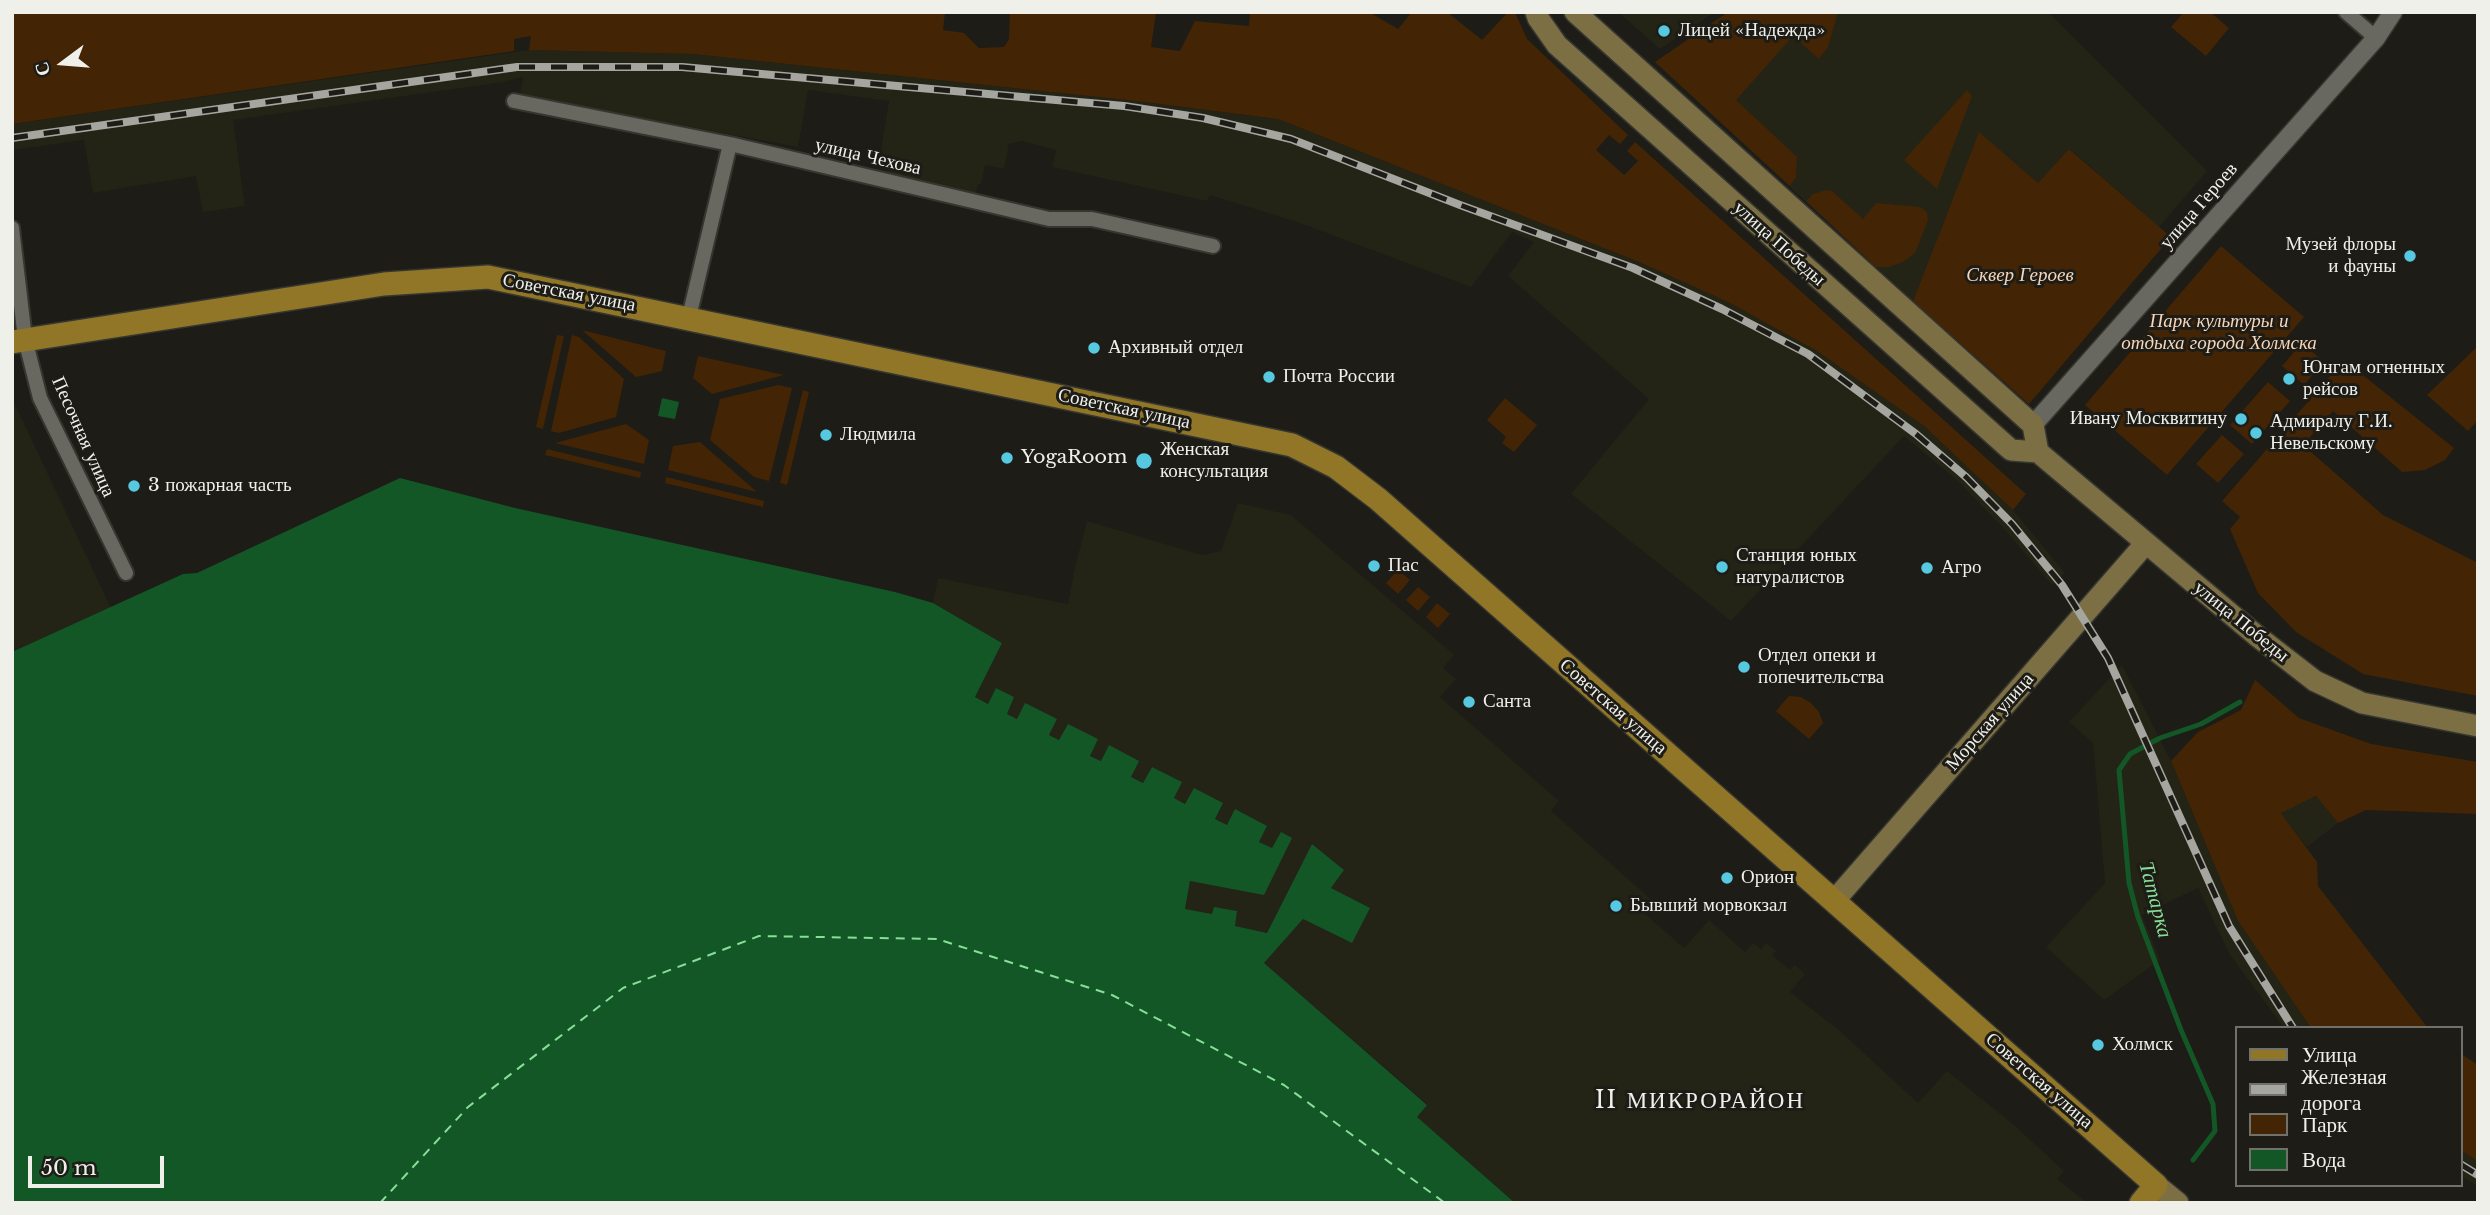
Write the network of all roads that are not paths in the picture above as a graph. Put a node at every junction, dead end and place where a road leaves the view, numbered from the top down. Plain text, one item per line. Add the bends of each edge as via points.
1 (1536, 12) edge
2 (1575, 12) edge
3 (2346, 12) edge
4 (2393, 12) edge
5 (2376, 38) junction
6 (514, 101) dead end
7 (730, 144) junction
8 (12, 228) edge
9 (1213, 246) dead end
10 (689, 317) junction
11 (19, 340) edge
12 (2033, 425) junction
13 (2038, 452) junction
14 (2146, 543) junction
15 (125, 573) dead end
16 (2478, 726) edge
17 (1835, 901) junction
18 (2156, 1185) junction
19 (2141, 1203) edge
20 (2178, 1203) edge

1 - 13 main road, улица Победы via 1557,45 2011,450
2 - 12 main road, улица Победы
3 - 5 street
4 - 5 street, улица Героев
5 - 12 street, улица Героев
6 - 7 street, улица Чехова
7 - 9 street, улица Чехова via 1049,219 1092,219
7 - 10 street
8 - 11 street, Песочная улица
10 - 11 main road, Советская улица via 488,277 461,277 384,284
10 - 17 main road, Советская улица via 1292,445 1336,467
11 - 15 street, Песочная улица via 40,398
12 - 13 main road
13 - 14 main road, улица Победы
14 - 16 main road, улица Победы via 2315,681 2362,703
14 - 17 main road, Морская улица
17 - 18 main road, Советская улица
18 - 19 main road
18 - 20 main road, Советская улица

